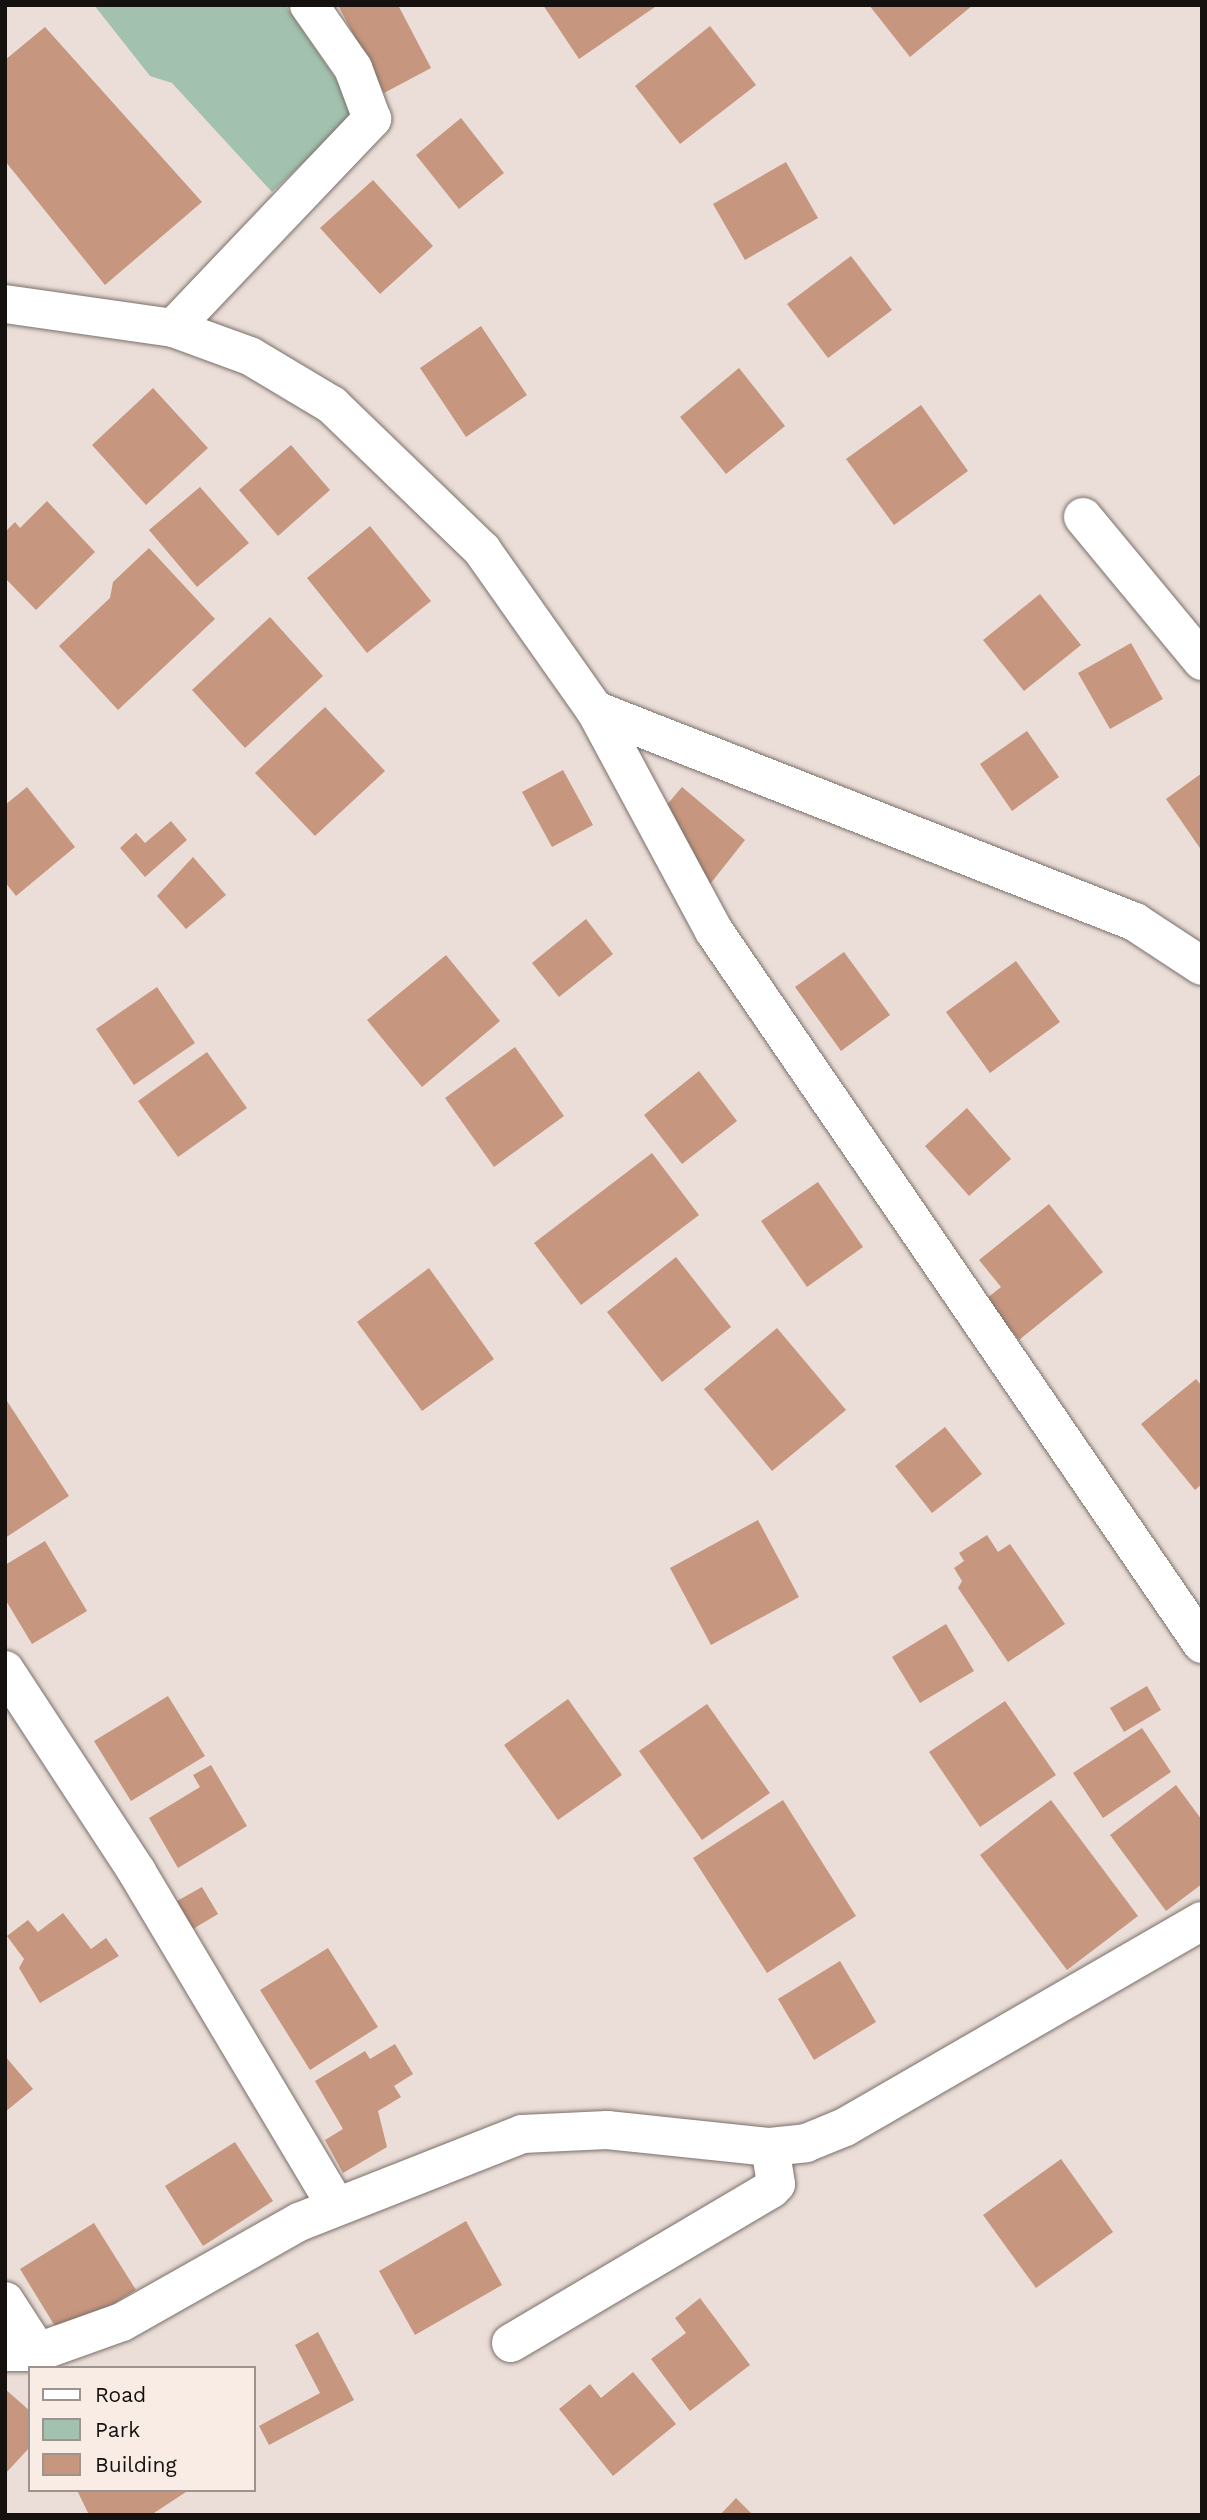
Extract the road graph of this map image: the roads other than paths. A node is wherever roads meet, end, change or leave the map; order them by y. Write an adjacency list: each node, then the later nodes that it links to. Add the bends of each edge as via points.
1 (309, 5): 3 (street, via 353,68 372,119)
2 (5, 304): 3 (street)
3 (173, 328): 6 (street, via 250,356 332,405 482,550)
4 (1083, 517): 5 (street)
5 (1202, 661)
6 (595, 710): 7 (street, via 1135,922); 8 (street, via 714,931)
7 (1202, 966)
8 (1202, 1644)
9 (5, 1670): 12 (street, via 137,1872)
10 (1202, 1921): 11 (street, via 845,2127 806,2143)
11 (769, 2147): 12 (street, via 607,2130 522,2134); 14 (street, via 776,2184 771,2189)
12 (336, 2206): 15 (street, via 203,2272 122,2322)
13 (5, 2301): 15 (street)
14 (512, 2343)
15 (22, 2352)

